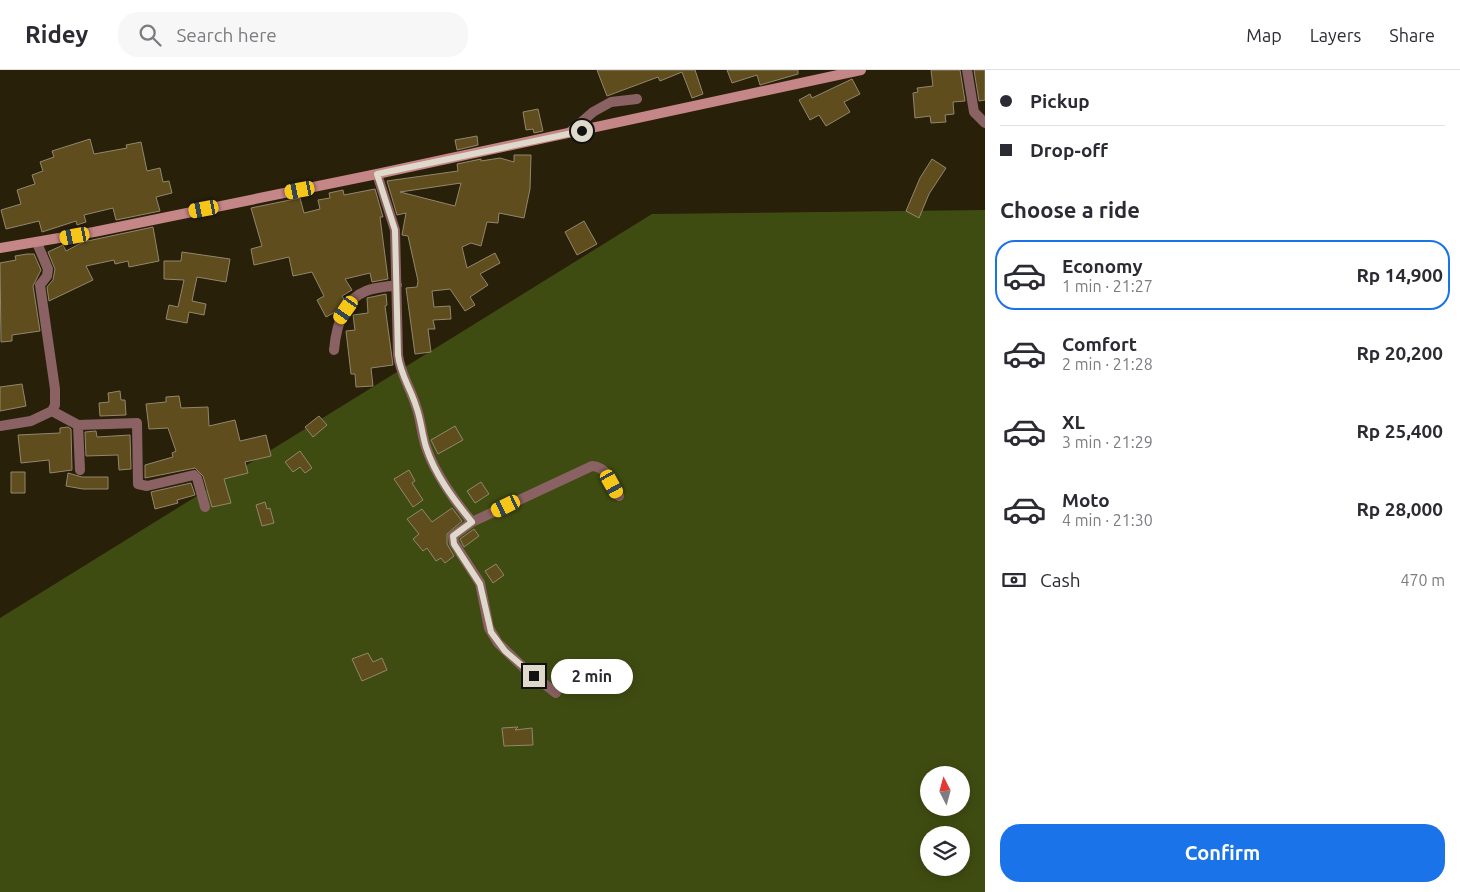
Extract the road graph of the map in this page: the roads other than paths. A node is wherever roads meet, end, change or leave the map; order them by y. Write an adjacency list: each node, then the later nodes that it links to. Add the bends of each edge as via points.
1 (861, 70): 5 (street)
2 (966, 70): 4 (street, via 974,112)
3 (637, 99): 5 (street, via 611,102 593,112)
4 (985, 122)
5 (568, 134): 6 (street)
6 (377, 174): 7 (street); 9 (street, via 395,230)
7 (37, 243): 8 (street); 11 (street, via 48,269 40,285 55,389)
8 (0, 248)
9 (397, 285): 10 (street, via 367,290 354,299 339,320); 17 (street, via 401,369 416,405 426,448 442,480)
10 (334, 350)
11 (52, 411): 12 (street); 13 (street, via 31,420)
12 (78, 425): 14 (street); 16 (street, via 137,423 138,484 147,486 194,475)
13 (0, 426)
14 (80, 470)
15 (619, 496): 17 (street, via 606,471 592,466)
16 (205, 507)
17 (472, 522): 18 (street, via 453,536 454,544 480,584 491,632 505,651)
18 (556, 692)

